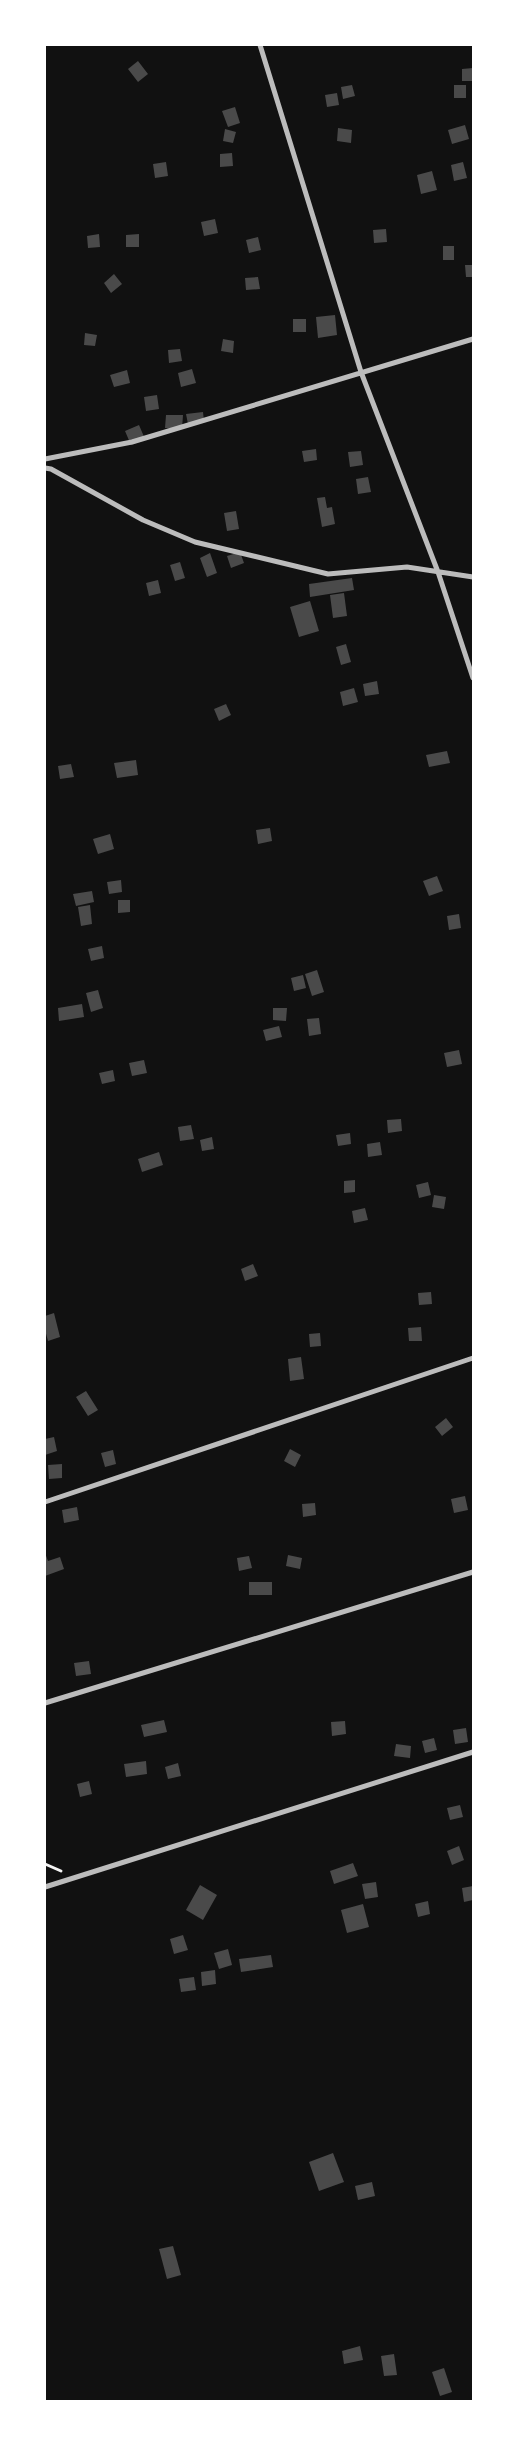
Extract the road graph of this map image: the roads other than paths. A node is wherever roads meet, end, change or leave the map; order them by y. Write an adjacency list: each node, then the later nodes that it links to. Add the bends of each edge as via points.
1 (260, 45): 3 (street)
2 (473, 339): 3 (street)
3 (361, 372): 4 (street, via 132,442); 6 (street)
4 (45, 459)
5 (45, 468): 6 (street, via 143,520 195,542 328,574 407,567)
6 (438, 572): 7 (street); 8 (street)
7 (473, 577)
8 (473, 676)
9 (473, 1358): 10 (street)
10 (45, 1502)
11 (473, 1572): 12 (street)
12 (45, 1703)
13 (473, 1752): 14 (street)
14 (45, 1886)

